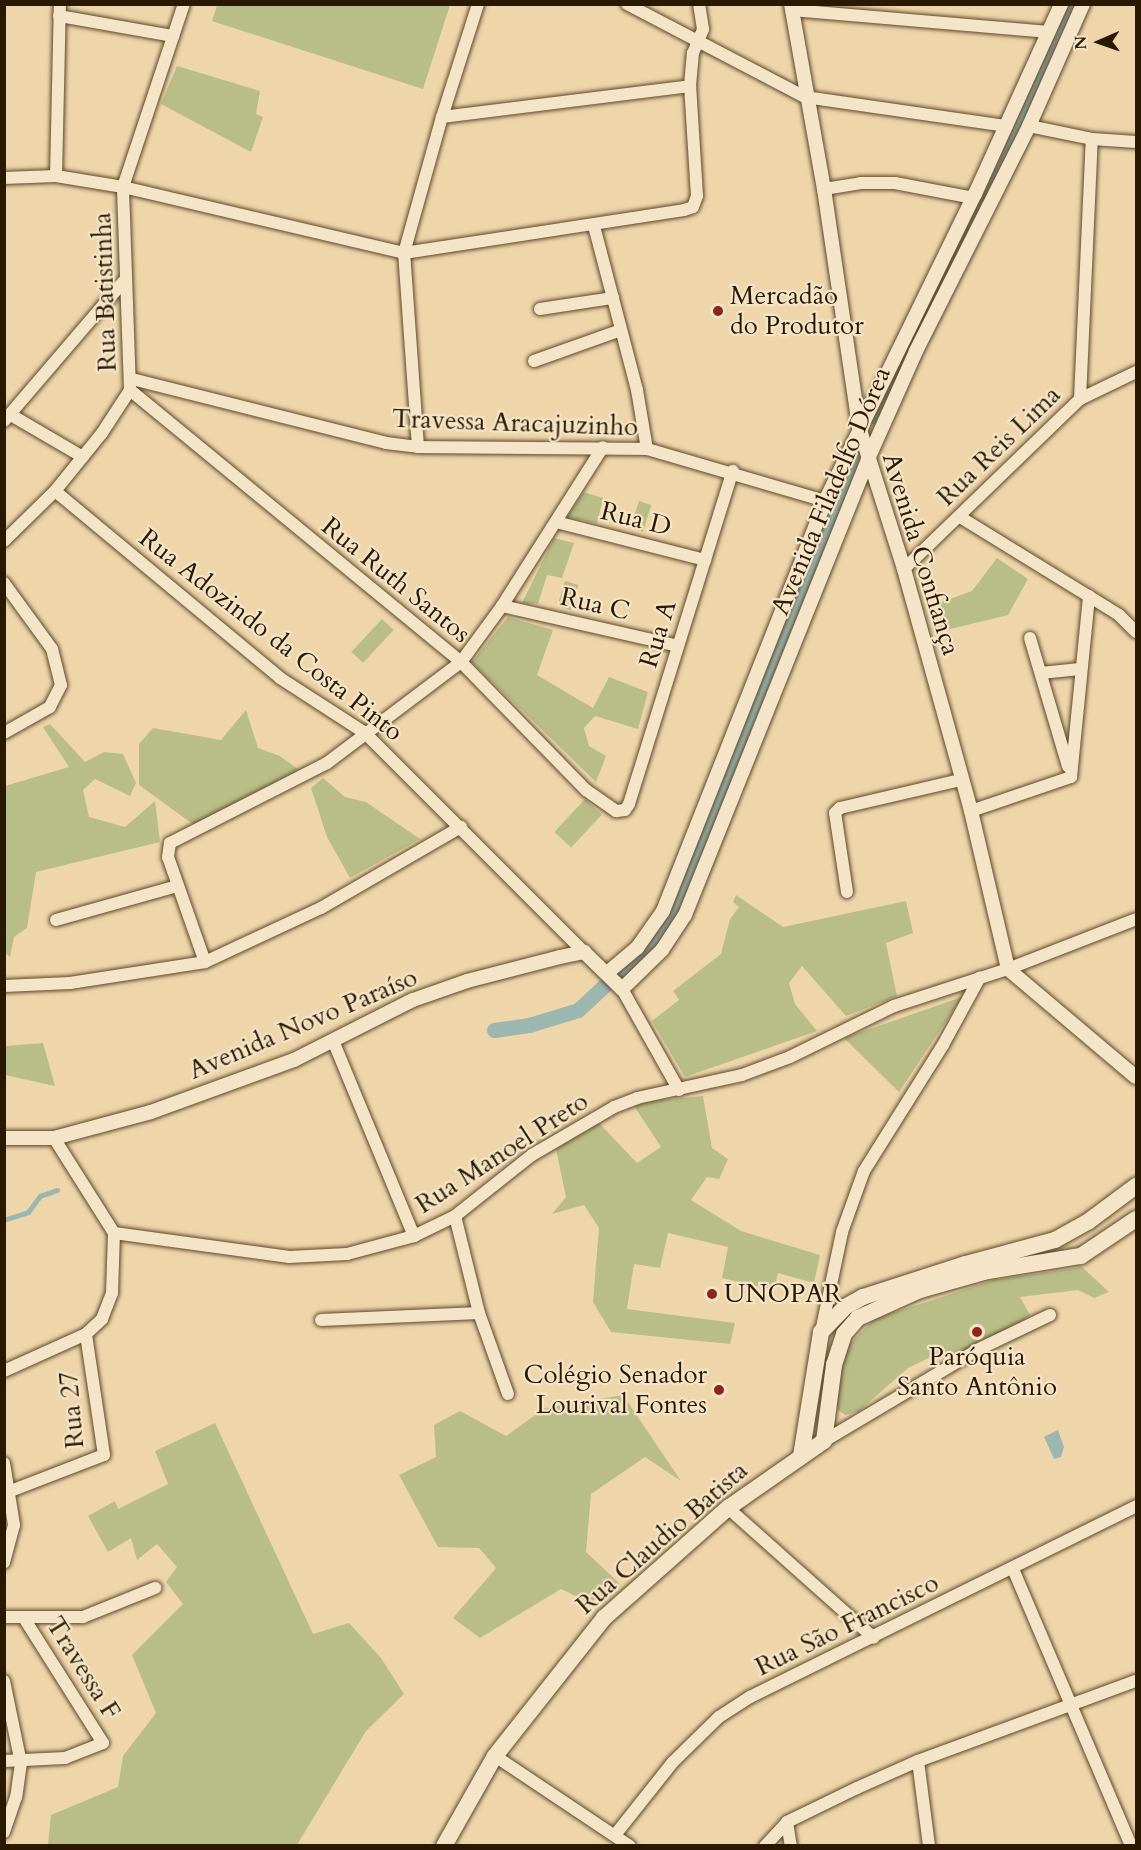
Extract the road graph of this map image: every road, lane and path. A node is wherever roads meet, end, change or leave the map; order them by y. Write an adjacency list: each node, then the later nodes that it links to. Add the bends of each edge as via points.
1 (184, 4): 10 (street, Rua Batistinha)
2 (478, 4): 14 (street)
3 (627, 4): 11 (street)
4 (699, 4): 11 (street, via 703,29)
5 (1061, 4): 9 (street, Avenida Filadelfo Dórea)
6 (1083, 4): 16 (street, Avenida Filadelfo Dórea)
7 (791, 7): 9 (street); 13 (street, Avenida Confiança)
8 (60, 10): 10 (street); 19 (street)
9 (1049, 32): 15 (street, Avenida Filadelfo Dórea)
10 (173, 36): 21 (street, Rua Batistinha)
11 (698, 42): 12 (street); 13 (street)
12 (690, 86): 14 (street); 24 (street, via 697,201 684,210)
13 (805, 97): 15 (street); 22 (street, Avenida Confiança)
14 (442, 117): 25 (street)
15 (1007, 126): 23 (street, Avenida Filadelfo Dórea)
16 (1029, 126): 17 (street); 40 (street, Avenida Filadelfo Dórea, via 916,351)
17 (1092, 139): 18 (street); 33 (street)
18 (1137, 142)
19 (56, 176): 20 (street); 21 (street)
20 (4, 178)
21 (123, 187): 25 (street); 26 (street, Rua Batistinha)
22 (824, 189): 23 (street, via 895,183); 35 (street, Avenida Confiança)
23 (974, 198): 35 (street, Avenida Filadelfo Dórea)
24 (594, 226): 25 (street); 27 (street)
25 (404, 253): 36 (street)
26 (123, 282): 32 (street, Rua Batistinha); 34 (street)
27 (613, 297): 28 (street); 29 (street)
28 (540, 309)
29 (621, 330): 30 (street); 38 (street)
30 (534, 361)
31 (1137, 372): 33 (street, Rua Reis Lima)
32 (131, 384): 36 (street, Travessa Aracajuzinho, via 367,440); 39 (street, Rua Batistinha); 55 (street, Rua Ruth Santos)
33 (1080, 399): 44 (street, Rua Reis Lima)
34 (8, 418): 39 (street)
35 (859, 430): 40 (street, Avenida Confiança); 43 (street, Avenida Filadelfo Dórea)
36 (418, 447): 37 (street, Travessa Aracajuzinho)
37 (603, 447): 38 (street, Travessa Aracajuzinho); 45 (street)
38 (647, 449): 41 (street, Travessa Aracajuzinho)
39 (83, 457): 42 (street, Rua Batistinha)
40 (868, 458): 48 (street, Avenida Confiança); 75 (street, Avenida Filadelfo Dórea, via 685,915 662,950)
41 (733, 471): 43 (street, Travessa Aracajuzinho); 47 (street, Rua A)
42 (55, 491): 46 (street, Rua Batistinha); 59 (street, Rua Adozindo da Costa Pinto, via 280,678)
43 (825, 501): 72 (street, Avenida Filadelfo Dórea, via 663,911 637,948)
44 (960, 517): 48 (street, Rua Reis Lima); 50 (street)
45 (556, 522): 47 (street, Rua D); 51 (street)
46 (4, 541)
47 (705, 560): 54 (street, Rua A)
48 (904, 569): 61 (street, Avenida Confiança)
49 (4, 582): 58 (street, via 52,649 61,685 50,707)
50 (1089, 596): 52 (street); 56 (street)
51 (502, 606): 54 (street, Rua C); 55 (street)
52 (1137, 632)
53 (1030, 638): 57 (street)
54 (678, 646): 62 (street, Rua A)
55 (461, 662): 59 (street); 62 (street, Rua Ruth Santos, via 586,790 612,810)
56 (1080, 669): 57 (street); 60 (street)
57 (1041, 673): 60 (street)
58 (4, 733)
59 (365, 733): 64 (street, Rua Adozindo da Costa Pinto); 65 (street, via 311,773 175,838 168,853)
60 (1071, 777): 63 (street)
61 (960, 780): 63 (street, Avenida Confiança); 66 (street, via 840,808 835,813)
62 (625, 810)
63 (970, 811): 71 (street, Avenida Confiança)
64 (461, 827): 69 (street, Rua Adozindo da Costa Pinto); 70 (street, via 321,908)
65 (177, 886): 68 (street); 70 (street)
66 (847, 892)
67 (1137, 919): 71 (street, Rua Manoel Preto)
68 (56, 920)
69 (584, 952): 72 (street, Rua Adozindo da Costa Pinto); 76 (street, Avenida Novo Paraíso, via 467,981 413,1000)
70 (205, 962): 74 (street, via 70,983)
71 (1008, 969): 73 (street, Rua Manoel Preto); 77 (street)
72 (608, 974): 75 (street, Rua Adozindo da Costa Pinto)
73 (980, 977): 78 (street, Rua Manoel Preto, via 894,1006 758,1069); 89 (street, via 943,1045 864,1171 842,1232)
74 (4, 986)
75 (621, 988): 78 (street)
76 (334, 1042): 80 (street, Avenida Novo Paraíso, via 219,1089); 85 (street)
77 (1137, 1077)
78 (679, 1090): 82 (street, Rua Manoel Preto, via 637,1098 577,1128 532,1155)
79 (4, 1138): 80 (street, Avenida Novo Paraíso)
80 (54, 1138): 84 (street)
81 (1137, 1186): 89 (main road, via 1064,1236 863,1297 845,1307)
82 (455, 1216): 85 (street, Rua Manoel Preto); 86 (street)
83 (1137, 1219): 93 (main road, via 1081,1256 988,1271 920,1290 858,1318 844,1334 834,1365)
84 (114, 1233): 85 (street, Rua Manoel Preto, via 303,1258 347,1254); 90 (street, via 112,1293 102,1319)
85 (414, 1236)
86 (479, 1312): 88 (street); 92 (street)
87 (1050, 1315): 93 (street, via 977,1350)
88 (321, 1320)
89 (821, 1332): 94 (main road)
90 (86, 1334): 91 (street); 96 (street, Rua 27, via 104,1455)
91 (4, 1371)
92 (508, 1394)
93 (824, 1441): 94 (main road, Rua Claudio Batista)
94 (801, 1456): 98 (main road, Rua Claudio Batista)
95 (4, 1463): 96 (street)
96 (8, 1492): 99 (street)
97 (1137, 1506): 101 (street, Rua São Francisco)
98 (728, 1508): 105 (street); 109 (main road, Rua Claudio Batista, via 604,1618)
99 (9, 1523): 100 (street)
100 (4, 1563)
101 (1013, 1569): 105 (street, Rua São Francisco); 108 (street)
102 (155, 1588): 104 (street, via 83,1617)
103 (4, 1617): 104 (street)
104 (24, 1618): 112 (street, Travessa F, via 103,1743 65,1758)
105 (874, 1638): 115 (street, Rua São Francisco, via 772,1684 719,1717 672,1762)
106 (1137, 1680): 108 (street)
107 (4, 1681): 112 (street)
108 (1073, 1705): 111 (street); 116 (street)
109 (495, 1756): 115 (street); 117 (main road, Rua Claudio Batista)
110 (4, 1761): 112 (street)
111 (918, 1761): 113 (street); 121 (street)
112 (21, 1763): 114 (street, via 18,1791)
113 (787, 1822): 119 (street); 120 (street)
114 (4, 1832)
115 (615, 1835): 118 (street)
116 (1131, 1844)
117 (444, 1845)
118 (630, 1845)
119 (765, 1845)
120 (791, 1845)
121 (929, 1845)

